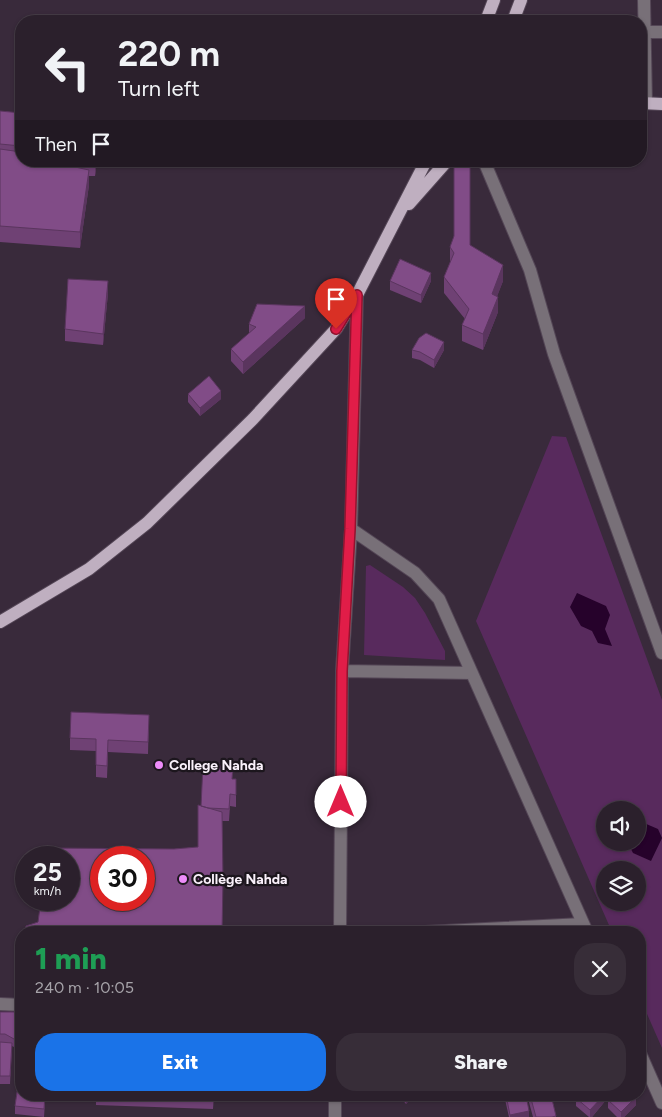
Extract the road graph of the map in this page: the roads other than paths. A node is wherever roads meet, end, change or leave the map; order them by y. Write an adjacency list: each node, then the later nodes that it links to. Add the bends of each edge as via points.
1 (494, 0): 4 (main road)
2 (521, 0): 5 (main road)
3 (644, 0): 6 (street)
4 (488, 15)
5 (516, 15)
6 (644, 15)
7 (647, 32): 8 (street)
8 (662, 32)
9 (647, 103): 10 (main road)
10 (662, 104)
11 (423, 167): 14 (main road)
12 (441, 167): 14 (main road)
13 (487, 167): 18 (street, via 530,270 554,354)
14 (398, 214): 15 (main road)
15 (357, 295): 16 (street); 17 (main road, via 336,329 253,419 147,523 89,569)
16 (350, 529): 19 (street); 20 (street, via 415,573 439,599)
17 (0, 622)
18 (662, 653)
19 (342, 671): 20 (street); 21 (street)
20 (472, 674): 22 (street)
21 (340, 926)
22 (584, 926)
23 (0, 1004): 24 (street)
24 (15, 1005)
25 (646, 1067): 27 (street)
26 (335, 1101): 28 (street)
27 (662, 1103)
28 (335, 1117)

